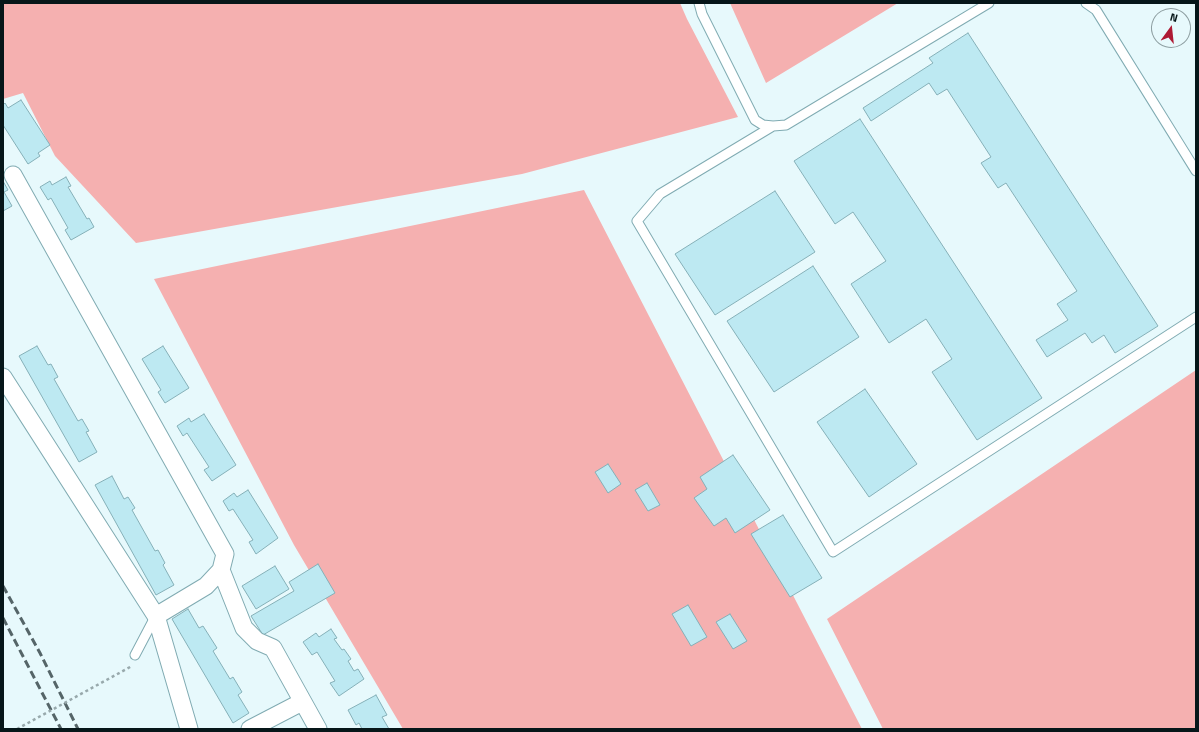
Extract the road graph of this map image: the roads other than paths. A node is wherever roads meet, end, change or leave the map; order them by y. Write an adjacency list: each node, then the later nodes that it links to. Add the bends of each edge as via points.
1 (699, 3): 4 (lane, via 702,14 755,120 763,125)
2 (989, 3): 4 (lane, via 786,125)
3 (1086, 3): 5 (lane, via 1096,10)
4 (773, 126): 7 (lane, via 660,194 637,222 833,552)
5 (1196, 171)
6 (13, 175): 9 (street, via 225,554)
7 (1196, 317)
8 (3, 377): 10 (street)
9 (221, 570): 10 (street, via 206,586); 12 (street, via 244,628 257,641 273,648)
10 (156, 616): 11 (lane); 13 (street)
11 (135, 655)
12 (302, 702): 14 (street); 15 (street)
13 (189, 729)
14 (250, 729)
15 (318, 729)

